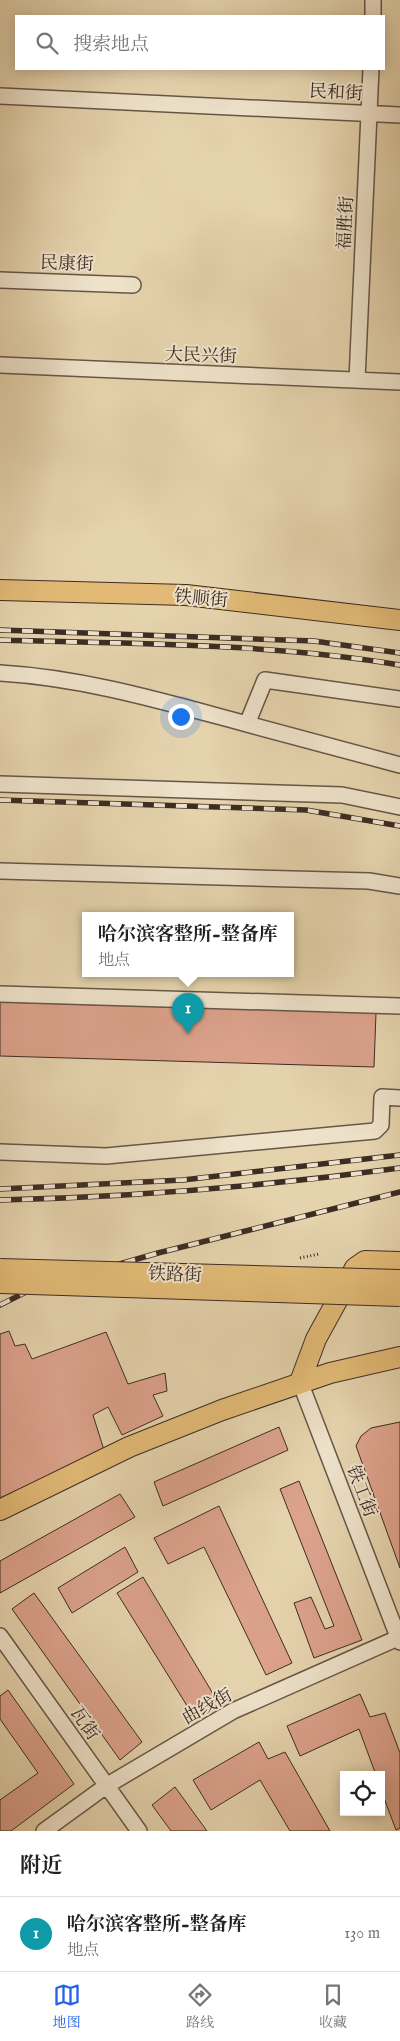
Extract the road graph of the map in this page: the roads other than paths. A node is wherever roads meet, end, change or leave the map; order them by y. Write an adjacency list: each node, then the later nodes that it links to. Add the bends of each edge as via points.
1 (374, 0): 2 (street)
2 (373, 15)
3 (371, 70): 5 (street, 福胜街)
4 (0, 96): 5 (street, 民和街)
5 (369, 112): 6 (street, 民和街); 10 (street, 福胜街)
6 (400, 115)
7 (0, 280): 8 (street, 民康街)
8 (133, 285)
9 (0, 365): 10 (street, 大民兴街)
10 (357, 380): 11 (street, 大民兴街)
11 (400, 382)
12 (0, 590): 13 (main road, 铁顺街, via 186,595)
13 (400, 620)
14 (0, 673): 16 (street, via 38,675 106,687)
15 (400, 699): 16 (street, via 265,680)
16 (247, 724): 17 (street)
17 (400, 765)
18 (0, 784): 19 (street, via 342,795)
19 (400, 807)
20 (0, 871): 21 (street, via 369,881)
21 (400, 886)
22 (0, 994): 23 (street)
23 (400, 1006)
24 (400, 1098): 25 (street, via 382,1098 381,1125 375,1131 106,1156)
25 (0, 1152)
26 (400, 1262): 32 (main road, via 365,1261 355,1268 316,1339)
27 (0, 1269): 28 (main road, 铁路街, bridge)
28 (400, 1280)
29 (0, 1283): 30 (main road, bridge)
30 (400, 1296)
31 (400, 1357): 32 (main road)
32 (300, 1382): 33 (main road, via 130,1447); 35 (street, 铁工街)
33 (0, 1510)
34 (0, 1636): 36 (street, 瓦街)
35 (399, 1639): 36 (street, 曲线街, via 233,1711)
36 (106, 1786): 37 (street, 曲线街); 38 (street, 瓦街)
37 (44, 1831)
38 (139, 1831)

